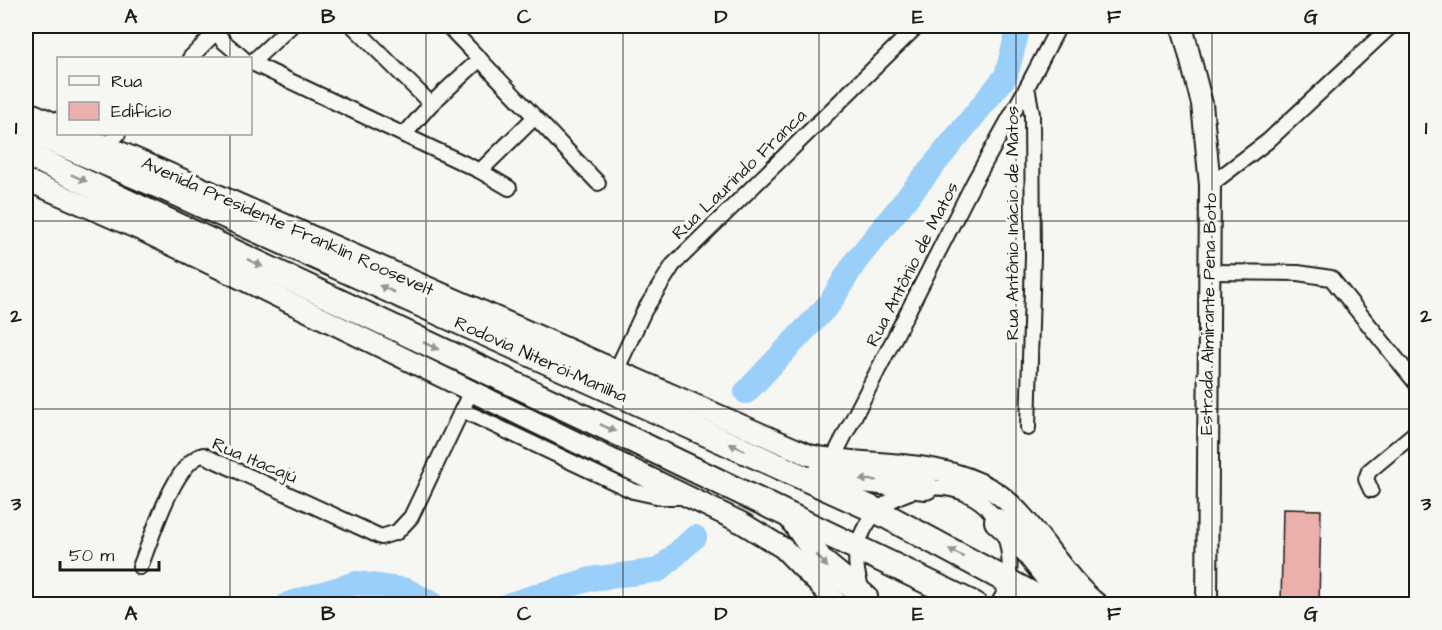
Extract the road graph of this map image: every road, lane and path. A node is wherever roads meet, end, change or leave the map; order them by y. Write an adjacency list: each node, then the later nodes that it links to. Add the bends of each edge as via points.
1 (291, 26): 11 (street)
2 (353, 26): 15 (street)
3 (448, 26): 12 (street)
4 (917, 26): 31 (street, Rua Laurindo Franca, via 673,265 644,311)
5 (1059, 26): 14 (street, Rua Antônio Inácio de Matos)
6 (1182, 26): 27 (street, Estrada Almirante Pena Boto, via 1202,104)
7 (1391, 26): 27 (street, via 1268,141)
8 (217, 27): 9 (street); 10 (street)
9 (191, 57)
10 (244, 57)
11 (252, 58)
12 (480, 59): 15 (street); 17 (street)
13 (252, 63): 21 (street)
14 (1027, 87): 35 (street, Rua Antônio Inácio de Matos, via 1032,114 1033,256); 37 (street, Rua Antônio de Matos)
15 (431, 104): 21 (street)
16 (26, 111): 18 (street)
17 (534, 118): 24 (street); 26 (street)
18 (57, 125)
19 (26, 129): 29 (highway, Rodovia Niterói-Manilha)
20 (83, 135): 22 (street, Avenida Presidente Franklin Roosevelt)
21 (404, 135): 24 (street)
22 (114, 143): 29 (highway); 31 (street, Avenida Presidente Franklin Roosevelt)
23 (26, 154): 44 (highway, Rodovia Niterói-Manilha, one-way to 44)
24 (480, 171): 28 (street)
25 (26, 180): 33 (street, via 141,230)
26 (598, 183)
27 (1210, 185): 30 (street, Estrada Almirante Pena Boto)
28 (509, 188)
29 (166, 189): 38 (highway, Rodovia Niterói-Manilha, one-way to 29)
30 (1210, 272): 32 (street, via 1298,273 1331,278); 55 (street, Estrada Almirante Pena Boto)
31 (616, 371): 37 (street, Avenida Presidente Franklin Roosevelt, via 780,443)
32 (1416, 383)
33 (471, 391): 34 (street); 42 (street)
34 (462, 410): 42 (street, via 633,491); 47 (street, Rua Itacajú, via 411,517 397,532 381,537 203,455 192,459 179,474)
35 (1028, 428)
36 (1416, 432): 40 (street, via 1369,471 1366,479)
37 (832, 460): 41 (street, Avenida Presidente Franklin Roosevelt, via 932,468)
38 (790, 471): 39 (highway, one-way to 38); 43 (highway, Rodovia Niterói-Manilha)
39 (926, 487): 41 (street); 43 (street, via 900,495)
40 (1371, 490)
41 (986, 496): 45 (street); 54 (street, Avenida Presidente Franklin Roosevelt, via 1029,527 1083,593)
42 (688, 497): 49 (street, via 774,542)
43 (878, 511): 46 (street); 48 (highway, Rodovia Niterói-Manilha, one-way to 43)
44 (789, 515): 46 (highway, Rodovia Niterói-Manilha); 49 (highway, one-way to 49)
45 (997, 521): 48 (street, via 1009,550); 53 (highway, via 1019,541)
46 (858, 548): 49 (street); 50 (highway, Rodovia Niterói-Manilha)
47 (140, 567)
48 (1008, 581): 51 (street); 52 (highway, Rodovia Niterói-Manilha)
49 (854, 603)
50 (974, 604)
51 (998, 604)
52 (1050, 604)
53 (1069, 604)
54 (1097, 604)
55 (1207, 604)

